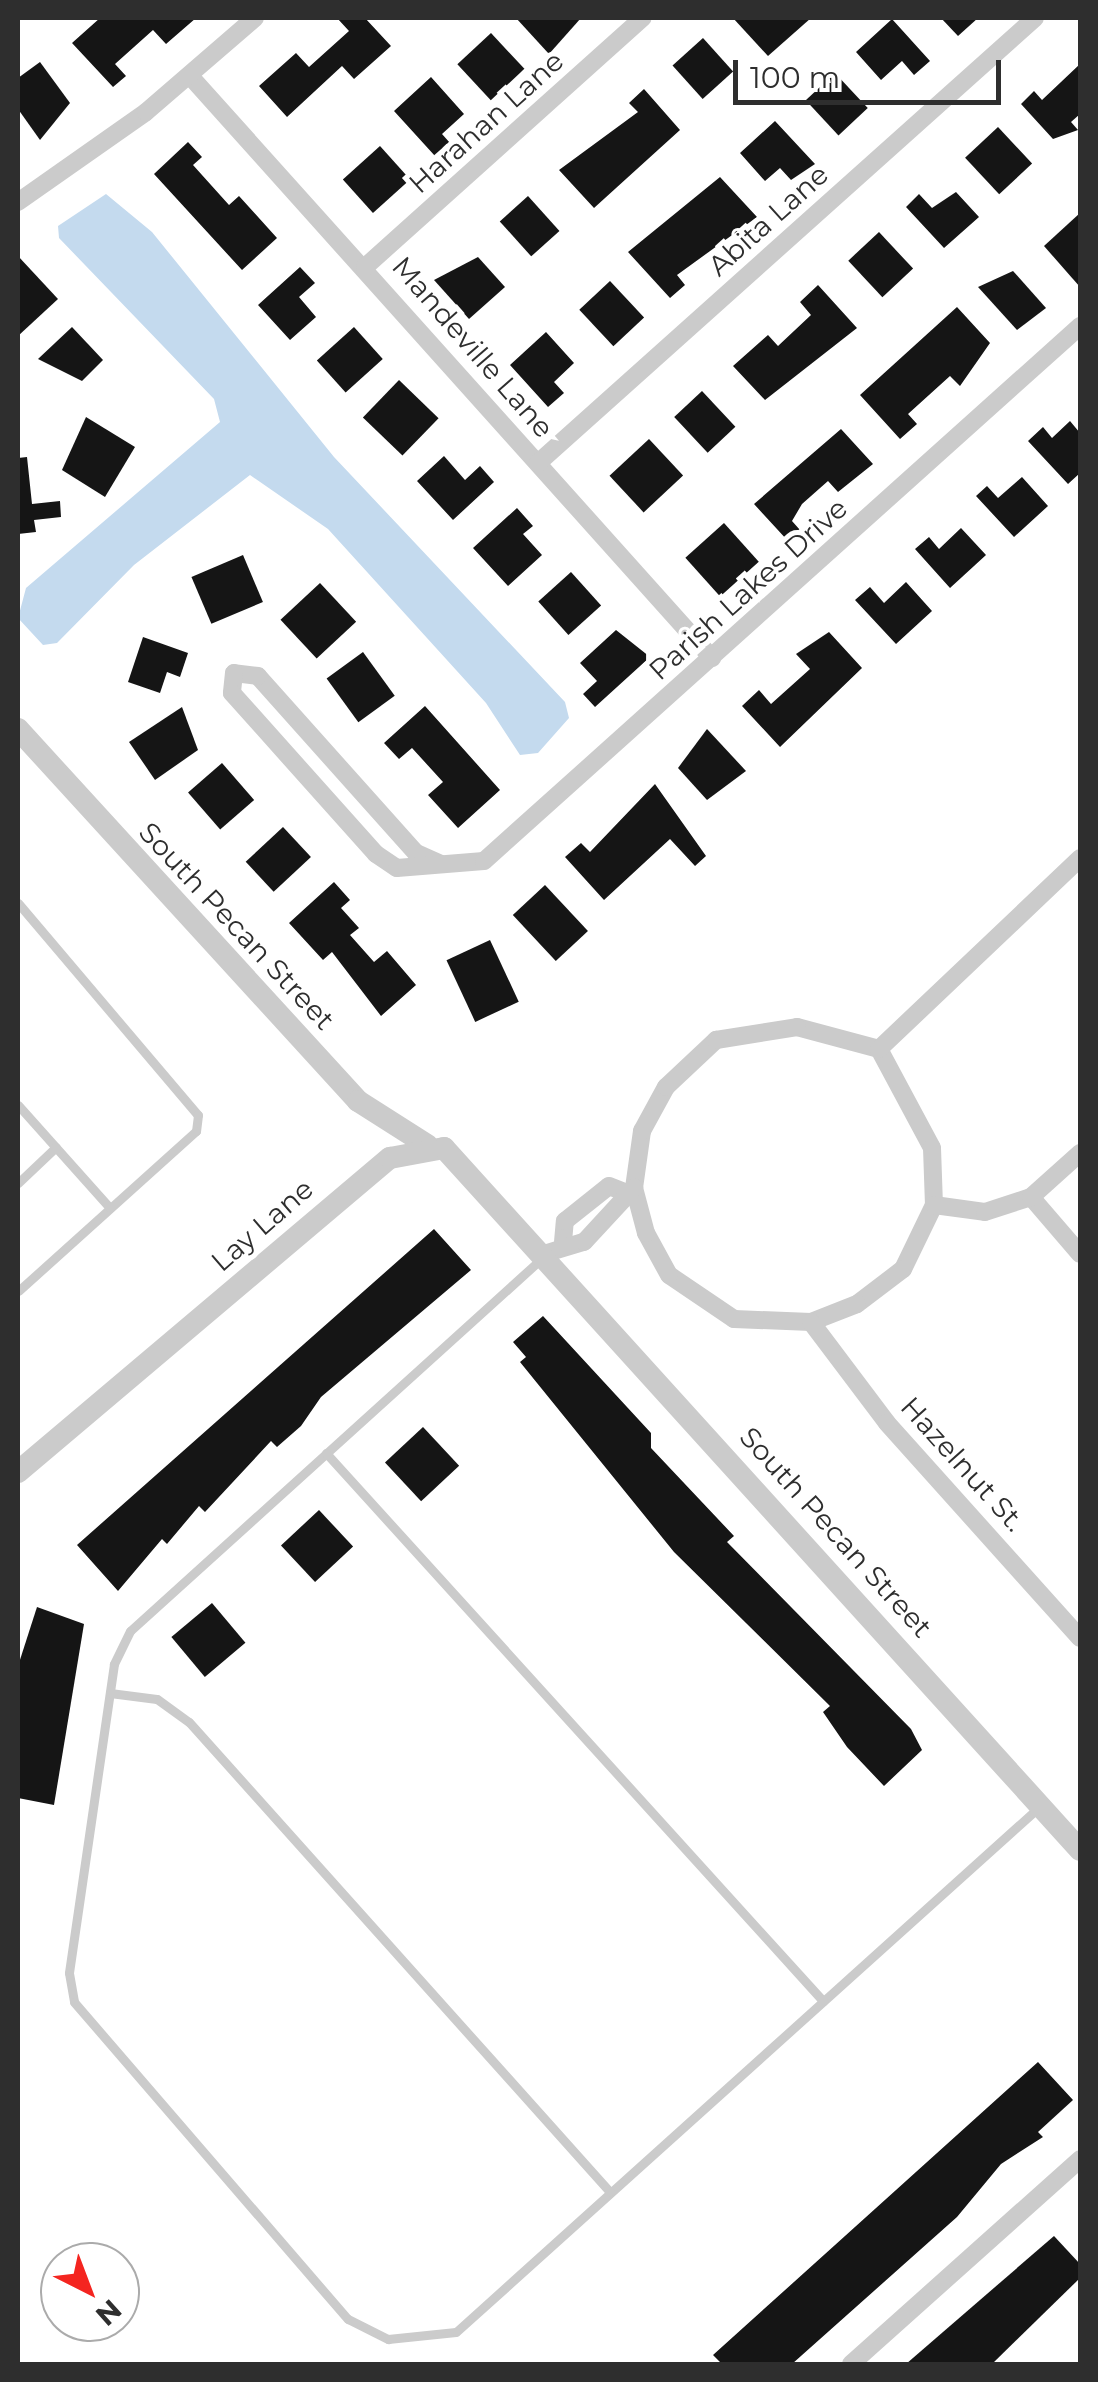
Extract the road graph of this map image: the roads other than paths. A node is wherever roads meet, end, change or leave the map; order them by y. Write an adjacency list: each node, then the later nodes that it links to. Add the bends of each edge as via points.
1 (255, 18): 4 (street)
2 (643, 18): 6 (street, Harahan Lane)
3 (1035, 18): 8 (street, Abita Lane)
4 (190, 76): 5 (street); 6 (street, Mandeville Lane)
5 (18, 202)
6 (365, 267): 8 (street, Mandeville Lane)
7 (1080, 326): 9 (street, Parish Lakes Drive)
8 (538, 462): 9 (street, Mandeville Lane)
9 (712, 658): 12 (street, Parish Lakes Drive, via 506,847 484,861)
10 (18, 729): 16 (street, South Pecan Street, via 358,1101)
11 (1080, 858): 14 (street)
12 (441, 864): 12 (street, Parish Lakes Drive, via 416,853 258,676 234,673 232,693 376,854 397,868)
13 (18, 903): 23 (lane, via 198,1115 196,1131)
14 (879, 1048): 20 (street, via 798,1027 716,1040 666,1087 642,1131); 22 (street, via 932,1148)
15 (18, 1105): 17 (lane)
16 (427, 1145): 24 (street, via 461,1159); 29 (street, Lay Lane, via 390,1158)
17 (56, 1148): 19 (lane); 23 (lane)
18 (1080, 1152): 21 (street)
19 (18, 1182)
20 (630, 1191): 24 (street, via 626,1204 584,1242); 24 (street, via 608,1186 565,1221); 27 (street, via 670,1275 734,1319)
21 (1030, 1197): 22 (street, via 985,1212); 25 (street)
22 (934, 1205): 27 (street, via 903,1268 858,1304)
23 (110, 1208): 26 (lane)
24 (555, 1248): 28 (lane); 32 (street, South Pecan Street)
25 (1080, 1254)
26 (18, 1291)
27 (811, 1322): 30 (street, Hazelnut St., via 887,1423)
28 (326, 1453): 31 (lane, via 130,1631); 34 (lane)
29 (18, 1472)
30 (1080, 1638)
31 (110, 1693): 36 (lane, via 157,1699 188,1722); 36 (lane, via 69,1973 74,2002 348,2319 388,2339 456,2332)
32 (1040, 1806): 33 (street, South Pecan Street); 34 (lane)
33 (1080, 1850)
34 (823, 2001): 36 (lane)
35 (1080, 2160): 37 (street)
36 (609, 2191)
37 (851, 2364)

